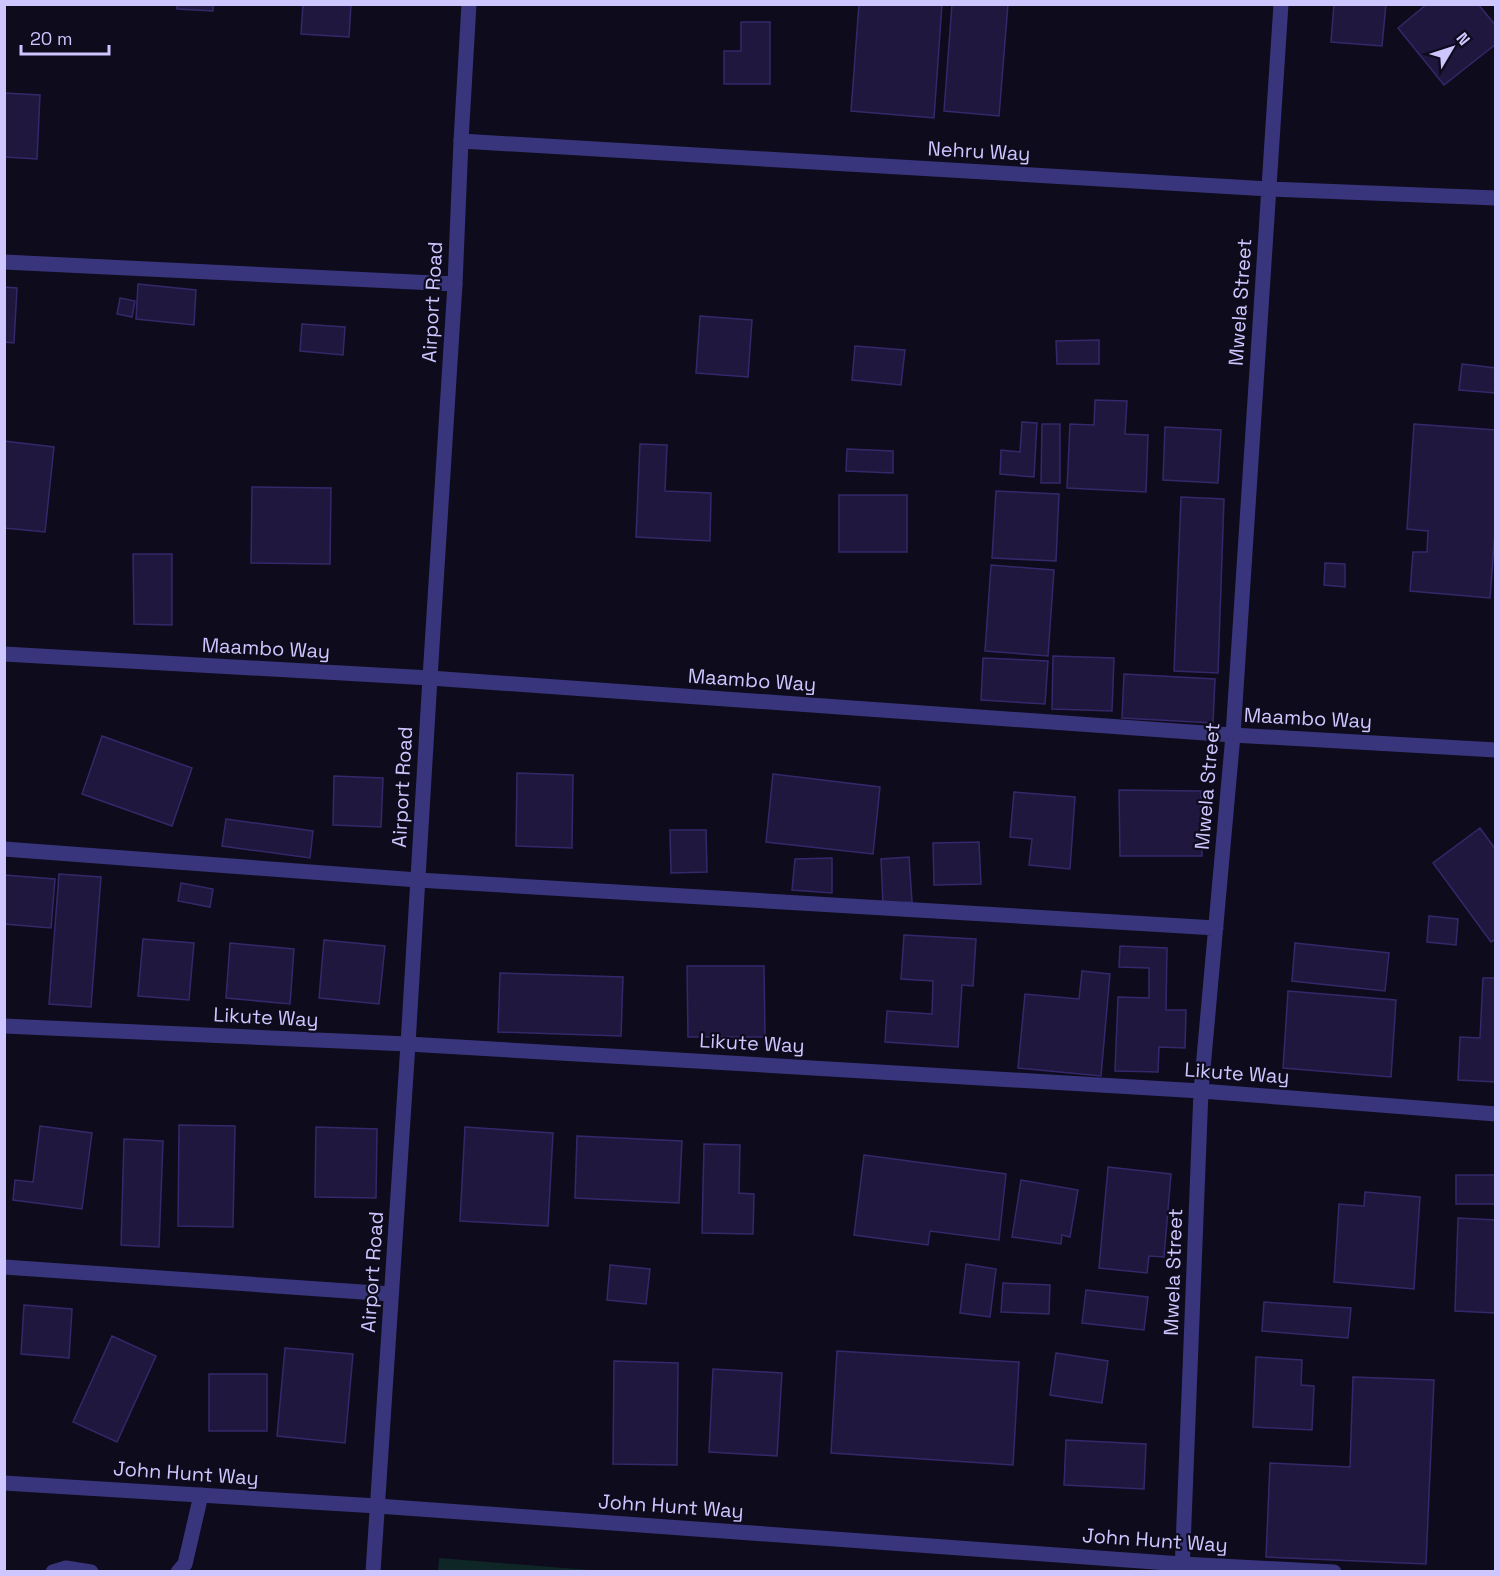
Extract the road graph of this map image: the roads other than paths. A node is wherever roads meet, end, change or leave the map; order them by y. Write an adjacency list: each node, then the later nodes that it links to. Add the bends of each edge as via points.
1 (469, 4): 3 (street, Airport Road)
2 (1281, 4): 4 (street, Mwela Street)
3 (461, 141): 4 (street, Nehru Way); 7 (street, Airport Road)
4 (1269, 189): 5 (street, Nehru Way); 10 (street, Mwela Street)
5 (1496, 198)
6 (4, 262): 7 (street)
7 (455, 284): 9 (street, Airport Road)
8 (4, 654): 9 (street, Maambo Way)
9 (430, 678): 10 (street, Maambo Way); 13 (street, Airport Road)
10 (1233, 735): 11 (street, Maambo Way); 14 (street, Mwela Street)
11 (1496, 750)
12 (4, 849): 13 (street)
13 (418, 880): 14 (street); 16 (street, Airport Road)
14 (1216, 928): 17 (street, Mwela Street)
15 (4, 1026): 16 (street, Likute Way)
16 (408, 1044): 17 (street, Likute Way); 20 (street, Airport Road)
17 (1201, 1091): 18 (street, Likute Way); 24 (street, Mwela Street)
18 (1496, 1114)
19 (4, 1267): 20 (street)
20 (391, 1294): 23 (street, Airport Road)
21 (4, 1483): 22 (street, John Hunt Way)
22 (201, 1495): 23 (street, John Hunt Way); 27 (street, via 185,1564)
23 (377, 1506): 24 (street, John Hunt Way); 28 (street, Airport Road)
24 (1182, 1568): 29 (street, John Hunt Way)
25 (53, 1572): 26 (street, via 66,1568)
26 (91, 1572)
27 (178, 1572)
28 (373, 1572)
29 (1334, 1572)

